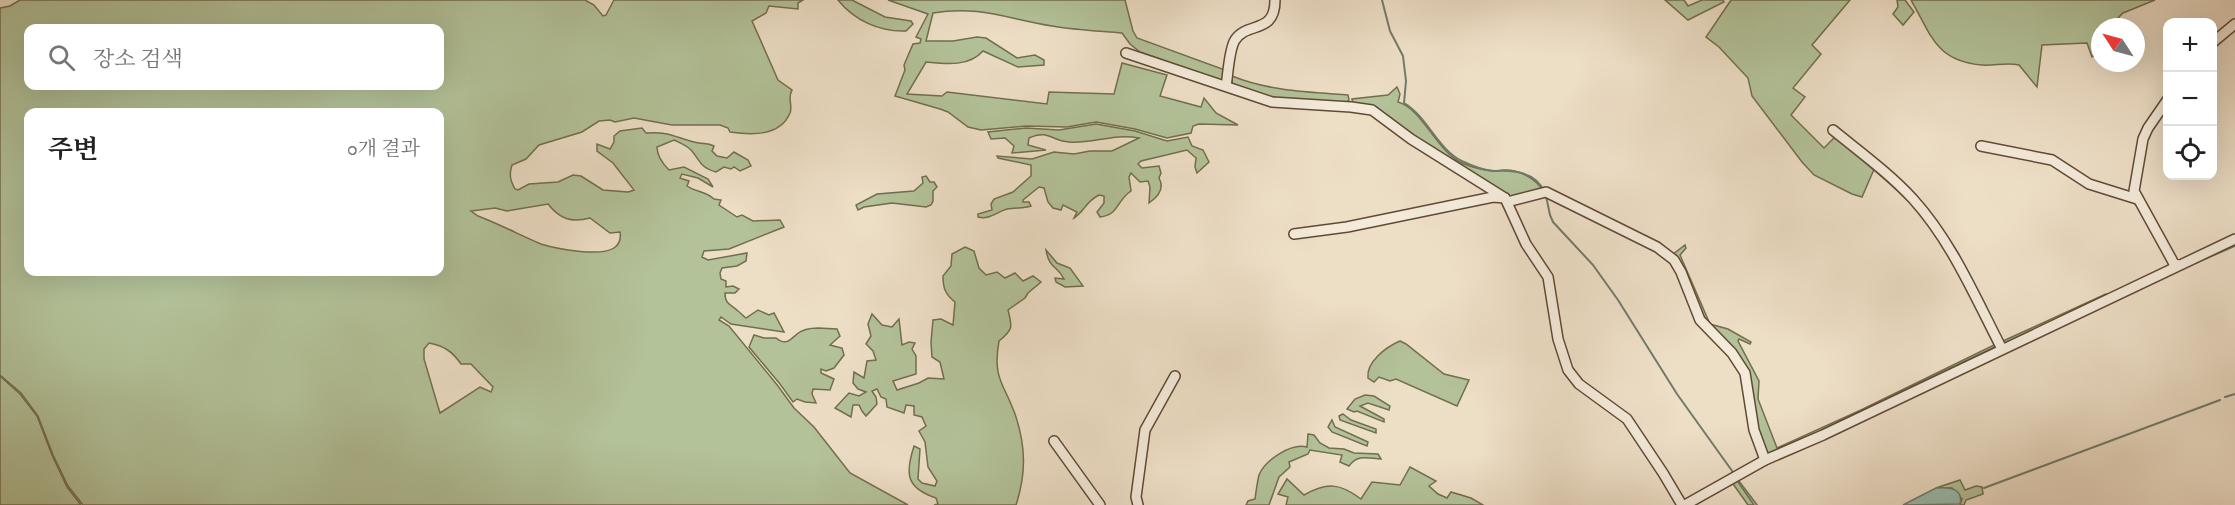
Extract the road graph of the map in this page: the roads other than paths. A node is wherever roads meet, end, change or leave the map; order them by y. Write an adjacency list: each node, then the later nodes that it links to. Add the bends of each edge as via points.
1 (1275, 0): 5 (street, via 1268,22 1235,40)
2 (2235, 24): 3 (street)
3 (2217, 39)
4 (1126, 53): 5 (street)
5 (1226, 86): 10 (street, via 1272,102 1372,110)
6 (2163, 106): 9 (street, via 2143,139 2134,191)
7 (1833, 130): 14 (street, via 1894,179 1931,221)
8 (1981, 146): 9 (street, via 2052,160 2089,184)
9 (2137, 199): 13 (street, via 2174,264)
10 (1506, 200): 11 (street, via 1493,197); 17 (street, via 1542,192 1657,247 1674,260 1700,320 1732,353 1744,373 1754,430); 20 (street, via 1526,244 1548,277 1558,339 1568,370 1580,384 1628,420)
11 (1294, 234)
12 (2235, 239): 13 (street)
13 (2179, 265): 14 (street)
14 (2002, 349): 17 (street)
15 (1175, 376): 19 (street, via 1145,430)
16 (1054, 441): 18 (street)
17 (1766, 460): 20 (street)
18 (1100, 505)
19 (1138, 505)
20 (1683, 505)

